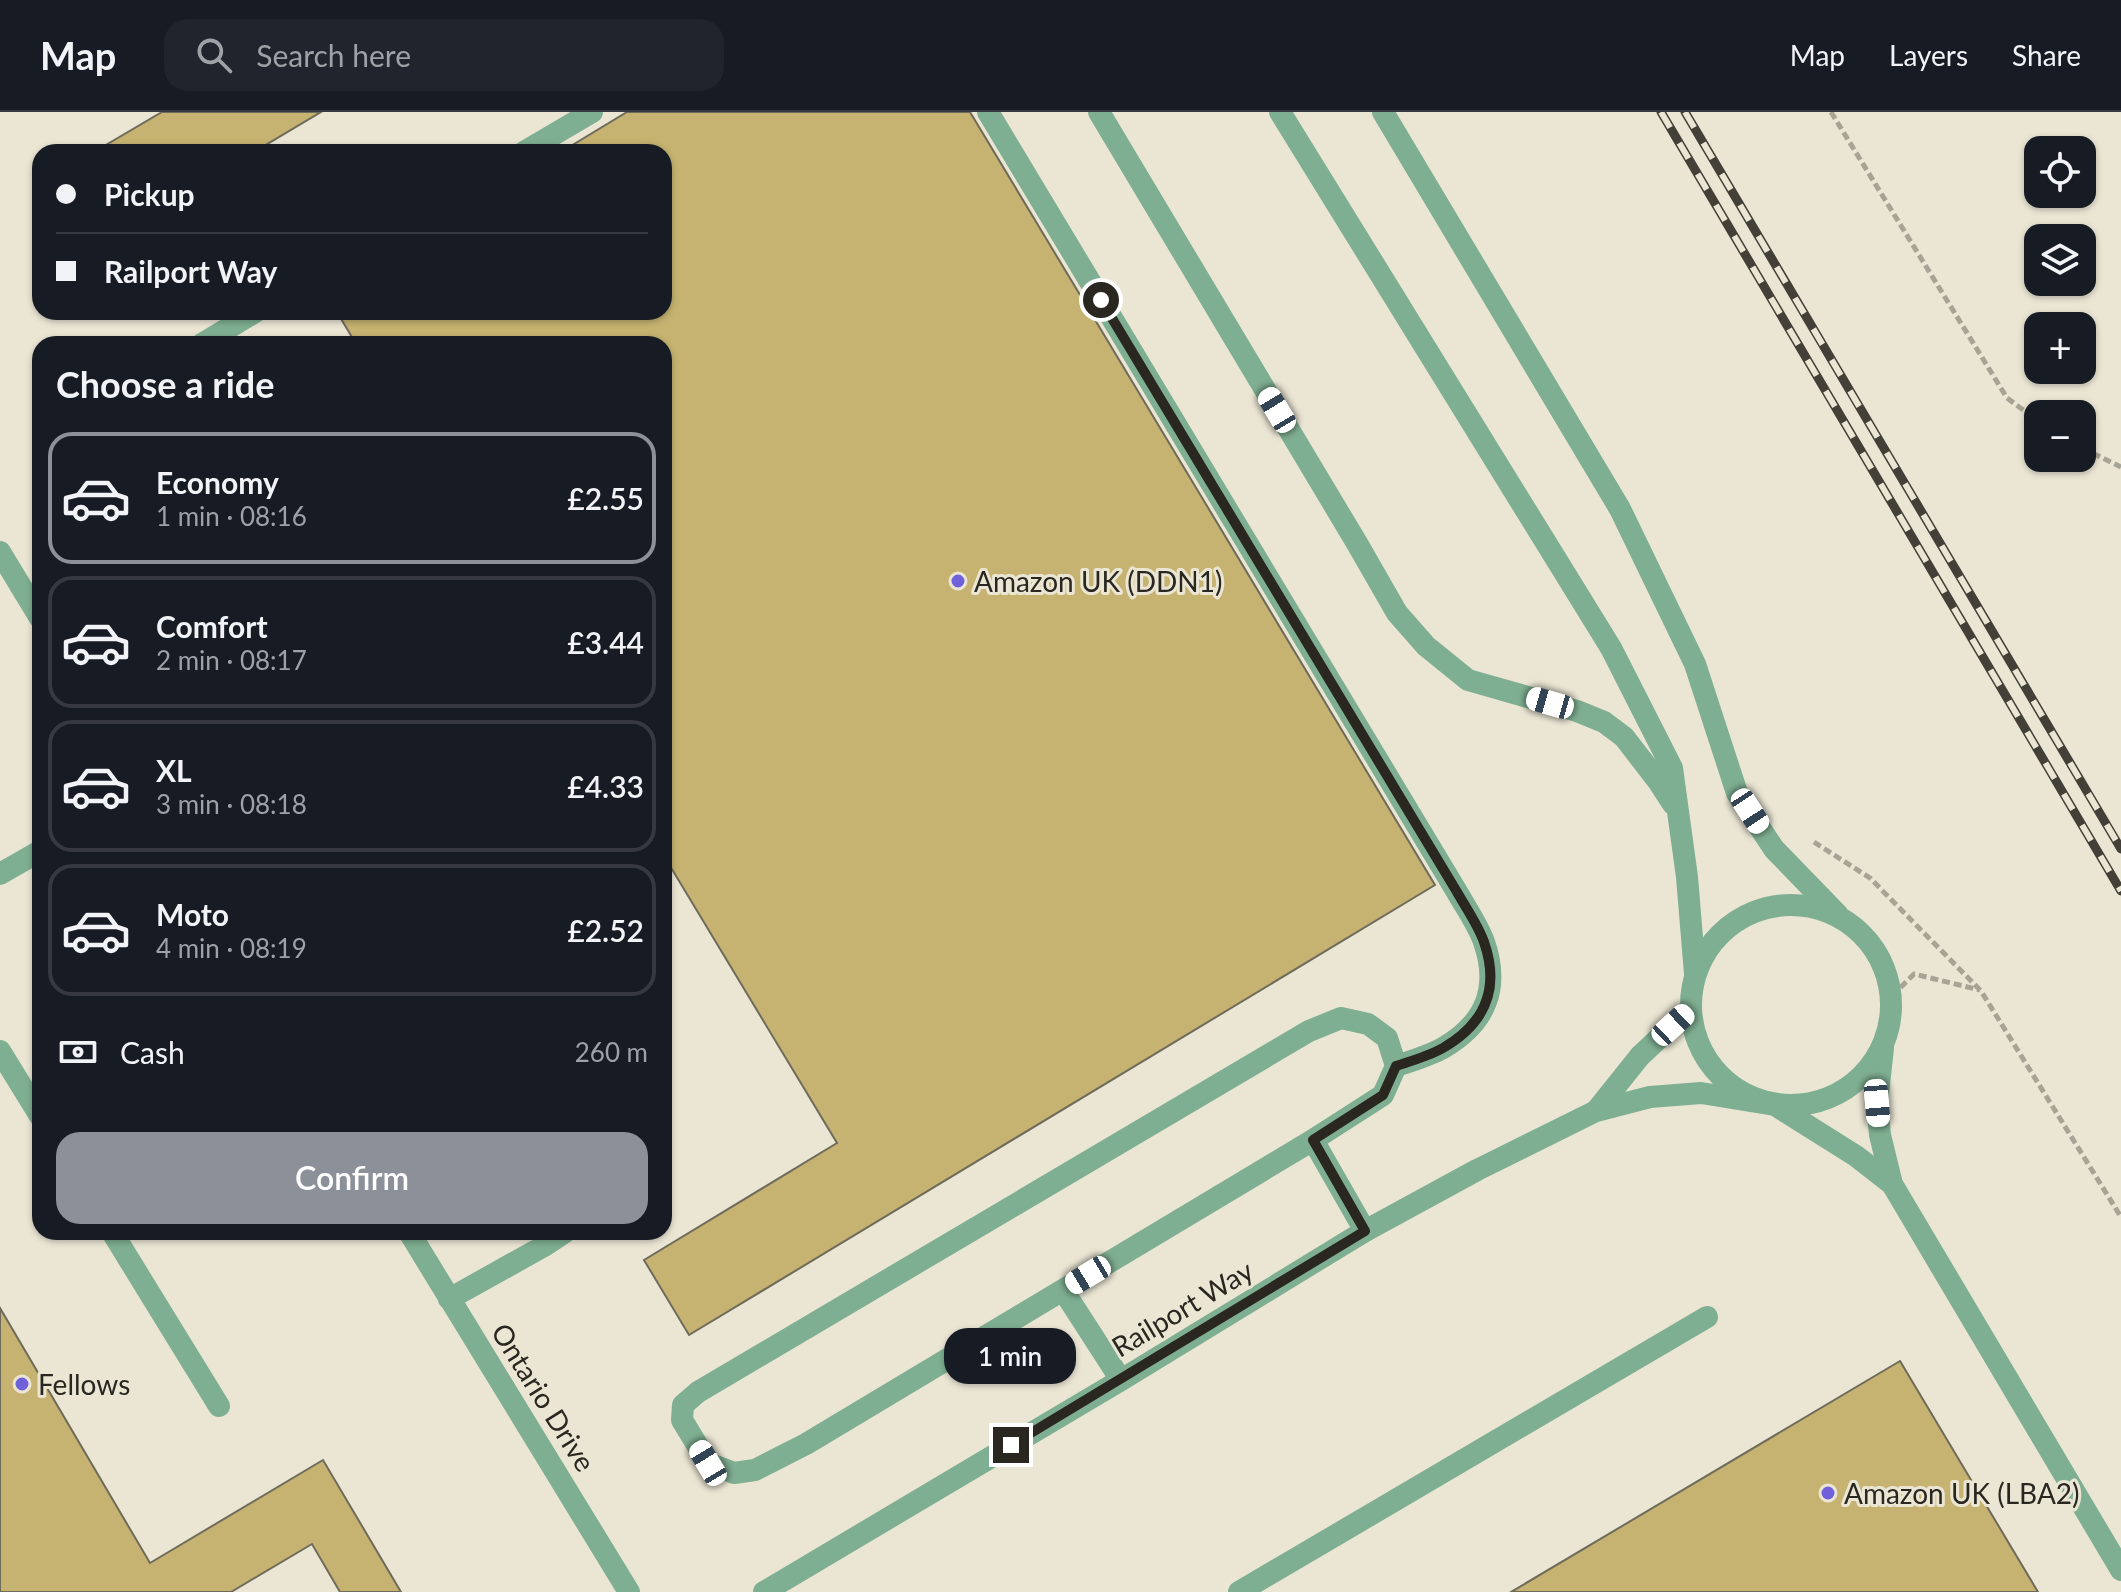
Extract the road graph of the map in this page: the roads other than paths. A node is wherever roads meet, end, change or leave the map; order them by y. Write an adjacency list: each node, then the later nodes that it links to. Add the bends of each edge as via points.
1 (592, 112): 6 (street)
2 (988, 112): 19 (street, via 1484,940 1492,976 1488,1001 1475,1020 1442,1049)
3 (1099, 112): 11 (street, via 1397,613 1426,646 1468,680 1604,722 1624,737)
4 (1280, 112): 11 (street, via 1611,648 1672,768)
5 (1383, 112): 14 (street, via 1620,509 1695,664 1737,793 1774,849)
6 (538, 144)
7 (242, 320): 8 (street)
8 (215, 336)
9 (0, 552): 10 (street)
10 (32, 605)
11 (1678, 812): 15 (street)
12 (32, 856): 13 (street)
13 (0, 874)
14 (1838, 915): 15 (street, via 1804,905 1769,906 1737,919 1712,943); 17 (street, via 1865,935 1884,964 1892,996)
15 (1695, 974): 16 (street)
16 (1690, 1009): 21 (street, via 1697,1043 1715,1072 1743,1094); 22 (street, via 1640,1056)
17 (1883, 1048): 21 (street, via 1848,1089 1801,1106); 24 (street, via 1877,1103)
18 (0, 1051): 20 (street)
19 (1396, 1066): 23 (street, via 1383,1095); 29 (street, via 1387,1038 1368,1024 1341,1018 1309,1031 698,1392 683,1405 682,1420 708,1463 734,1473 755,1470)
20 (32, 1103)
21 (1775, 1105): 22 (street, via 1701,1093 1650,1097); 24 (street)
22 (1596, 1111): 25 (street, Railport Way)
23 (1313, 1140): 25 (street); 29 (street)
24 (1892, 1184): 34 (street)
25 (1365, 1231): 32 (street, Railport Way)
26 (117, 1240): 33 (street)
27 (414, 1240): 30 (street, Ontario Drive)
28 (553, 1240): 30 (street)
29 (1063, 1290): 32 (street)
30 (449, 1299): 35 (street, Ontario Drive)
31 (1707, 1317): 37 (street)
32 (1121, 1380): 36 (street, Railport Way)
33 (219, 1406)
34 (2121, 1570)
35 (629, 1592)
36 (764, 1592)
37 (1239, 1592)

